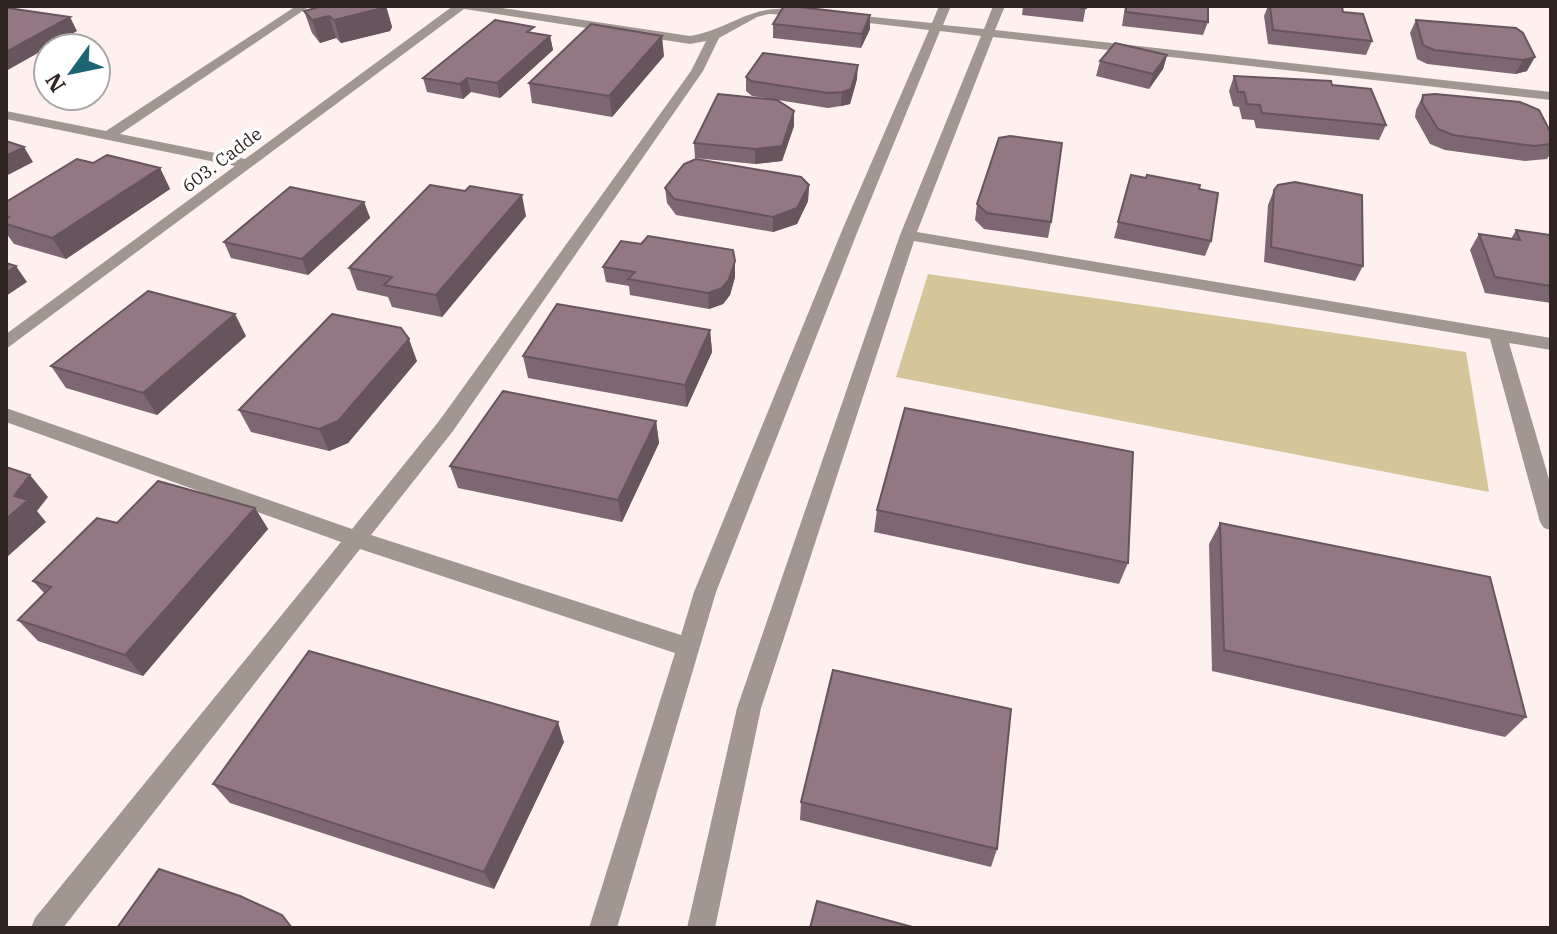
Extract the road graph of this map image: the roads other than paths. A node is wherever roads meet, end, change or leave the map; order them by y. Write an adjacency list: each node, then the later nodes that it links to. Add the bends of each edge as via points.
1 (304, 6): 10 (street)
2 (463, 6): 7 (street, via 690,40); 11 (street, 603. Cadde)
3 (945, 6): 5 (street)
4 (999, 6): 6 (street)
5 (934, 28): 6 (street); 7 (street, via 769,11); 19 (street, via 705,592)
6 (988, 33): 8 (street); 12 (street)
7 (714, 36): 18 (street, via 697,71 446,426)
8 (1551, 96)
9 (6, 115): 10 (street)
10 (108, 136): 11 (street)
11 (248, 164): 14 (street, 603. Cadde)
12 (908, 235): 13 (street); 22 (street, via 749,708)
13 (1498, 335): 15 (street); 17 (street)
14 (6, 343)
15 (1551, 344)
16 (6, 415): 18 (street)
17 (1551, 522)
18 (357, 539): 19 (street); 20 (street)
19 (688, 647): 21 (street)
20 (45, 928)
21 (603, 928)
22 (701, 928)

